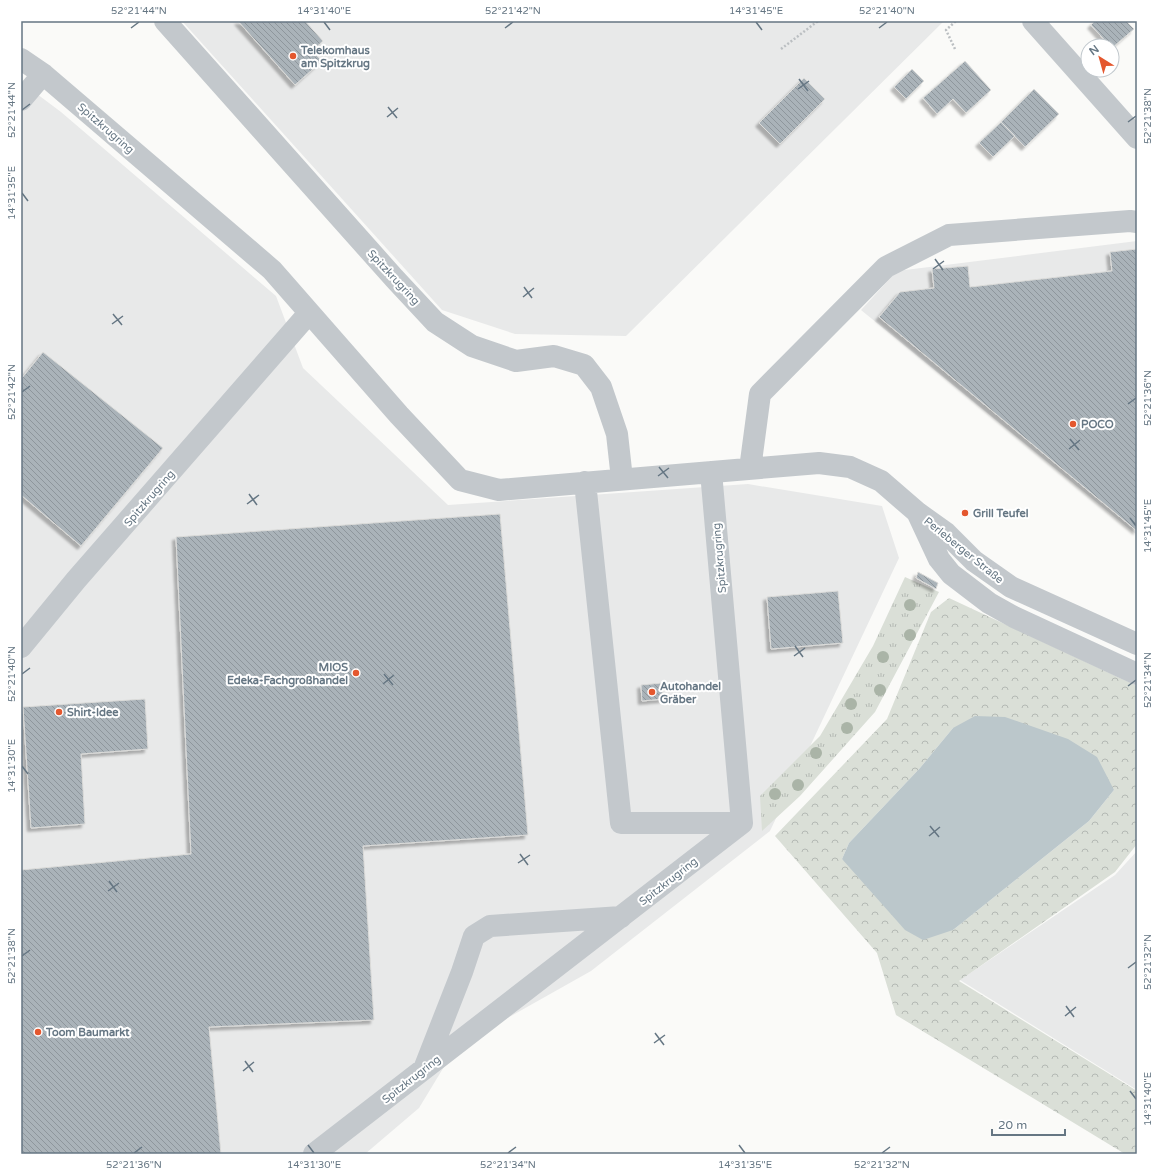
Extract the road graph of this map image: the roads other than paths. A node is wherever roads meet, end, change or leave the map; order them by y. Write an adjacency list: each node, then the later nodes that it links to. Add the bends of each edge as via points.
1 (165, 21): 11 (street, Spitzkrugring, via 435,322 472,346 516,361 554,356 584,365 601,387 617,434)
2 (1034, 21): 6 (street)
3 (21, 59): 4 (street, Spitzkrugring)
4 (43, 74): 5 (street); 8 (street, Spitzkrugring, via 272,270)
5 (21, 100)
6 (1137, 138)
7 (1137, 222): 9 (street, via 948,235 886,267 760,394)
8 (309, 313): 12 (street, Spitzkrugring, via 460,480 499,490); 15 (street, Spitzkrugring, via 76,580)
9 (750, 468): 10 (street, Spitzkrugring); 13 (street, Spitzkrugring, via 819,463 850,467 881,481)
10 (711, 472): 11 (street, Spitzkrugring); 17 (street, Spitzkrugring)
11 (622, 479): 12 (street, Spitzkrugring)
12 (585, 482): 17 (street, via 621,823)
13 (918, 513): 14 (street, Perleberger Straße, via 946,533 974,561 1011,587); 16 (street, Perleberger Straße, via 939,559 951,574 989,603)
14 (1137, 644)
15 (21, 647)
16 (1137, 674)
17 (742, 823): 18 (street, Spitzkrugring)
18 (621, 917): 19 (street, Spitzkrugring); 19 (street, via 490,926 474,936)
19 (424, 1069): 20 (street, Spitzkrugring)
20 (314, 1154)

